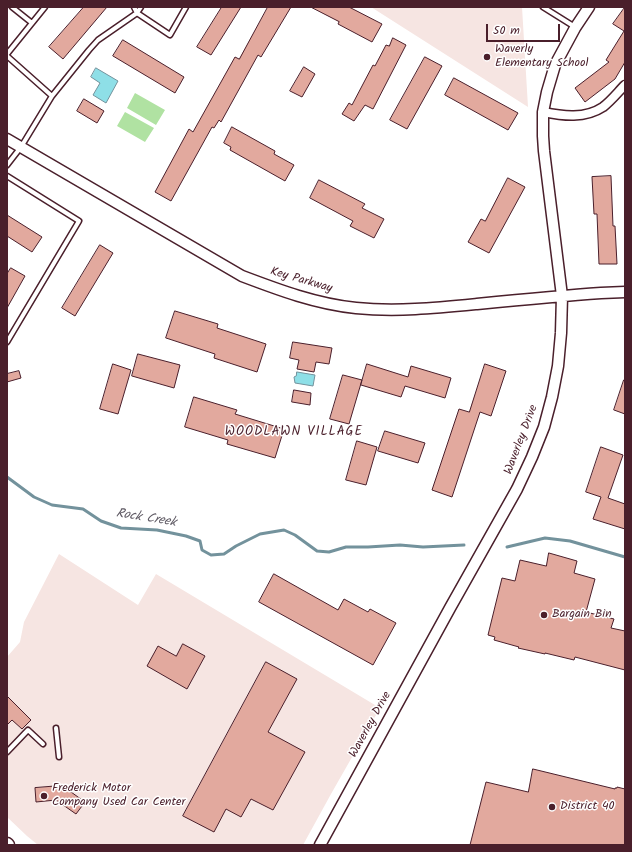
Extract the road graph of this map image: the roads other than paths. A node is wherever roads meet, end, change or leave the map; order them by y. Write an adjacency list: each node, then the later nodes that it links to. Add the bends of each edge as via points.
1 (12, 7): 9 (lane)
2 (45, 7): 9 (lane)
3 (134, 7): 8 (lane)
4 (140, 7): 8 (lane)
5 (186, 7): 8 (lane, via 170,35)
6 (543, 7): 10 (lane)
7 (589, 7): 10 (street, Waverley Drive)
8 (137, 13): 13 (lane, via 98,40)
9 (32, 23): 11 (lane)
10 (575, 28): 14 (street, Waverley Drive, via 555,65)
11 (7, 55): 13 (lane)
12 (625, 85): 14 (street, via 603,106 590,113 562,116)
13 (52, 96): 16 (lane)
14 (543, 112): 20 (street, Waverley Drive, via 544,152)
15 (7, 139): 16 (street, Key Parkway)
16 (21, 147): 17 (lane); 20 (street, Key Parkway, via 242,276 283,292 340,306 392,310)
17 (7, 165)
18 (7, 176): 21 (lane, via 80,221)
19 (625, 292): 20 (street, Key Parkway)
20 (562, 296): 26 (street, Waverley Drive, via 557,373 544,427 532,457 517,489)
21 (7, 342)
22 (56, 728): 25 (lane)
23 (43, 744): 24 (lane, via 28,730)
24 (7, 752)
25 (59, 757)
26 (320, 845)

